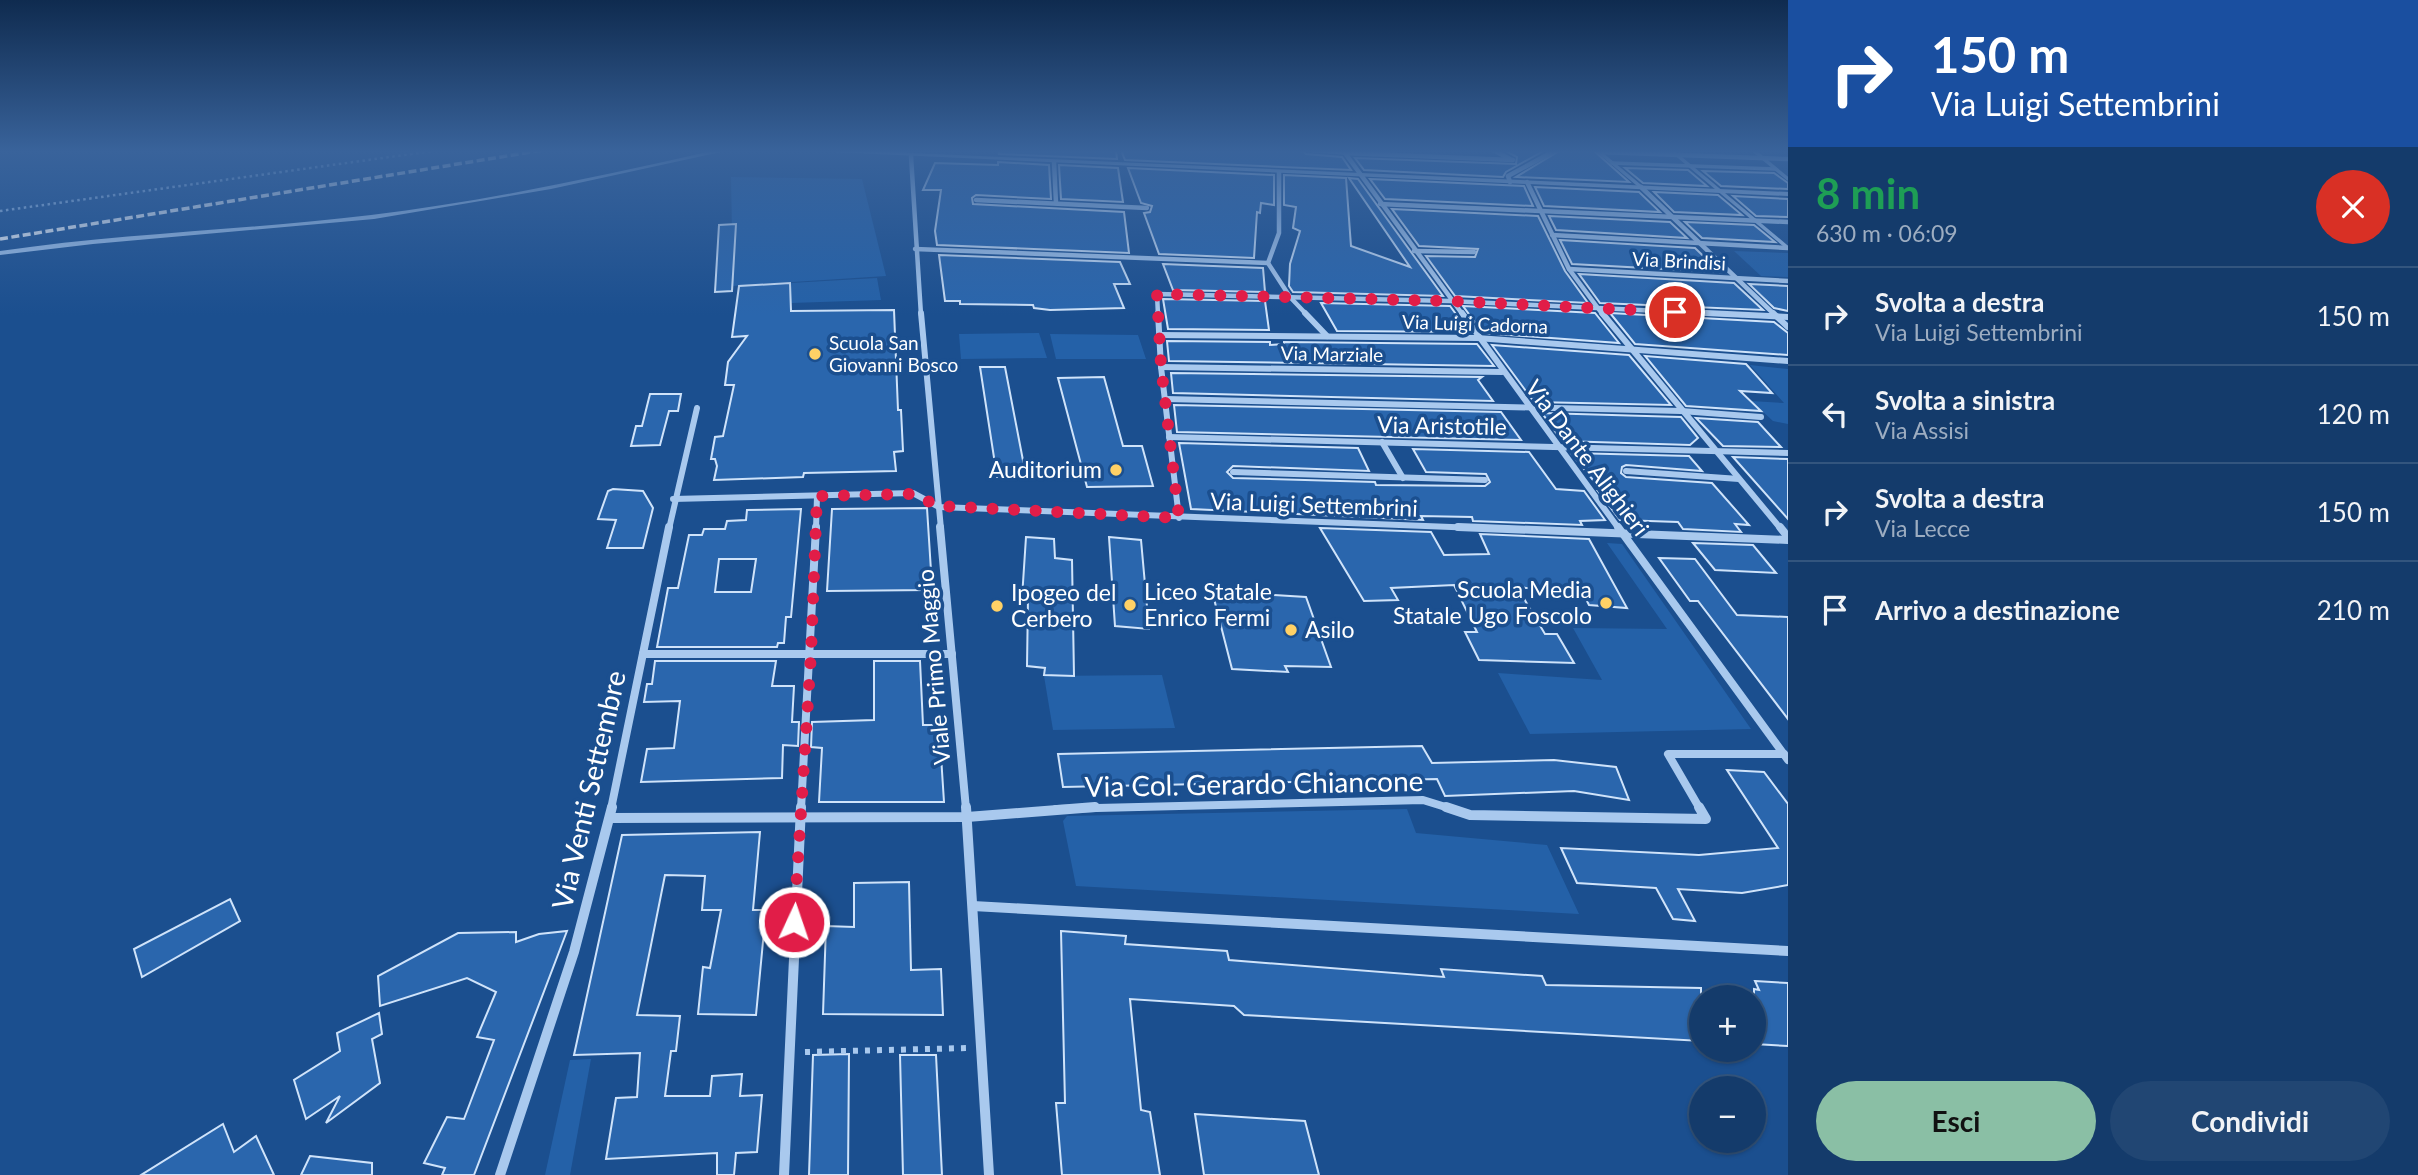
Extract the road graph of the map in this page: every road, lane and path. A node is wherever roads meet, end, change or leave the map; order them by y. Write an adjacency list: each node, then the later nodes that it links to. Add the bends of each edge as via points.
1 (44, 205): 13 (path)
2 (442, 205): 23 (street, via 373,217 86,241)
3 (913, 205): 20 (street, Viale Primo Maggio)
4 (1089, 205): 11 (street)
5 (1279, 205): 24 (street, via 1279,233)
6 (1381, 205): 21 (street, Via Dante Alighieri)
7 (1402, 205): 12 (street)
8 (1537, 205): 12 (street)
9 (1660, 205): 14 (street)
10 (1736, 205): 15 (lane)
11 (1147, 208)
12 (1539, 210): 14 (street); 17 (street)
13 (0, 211)
14 (1672, 216): 15 (street); 18 (street)
15 (1755, 220): 16 (street); 19 (lane)
16 (1788, 222)
17 (1552, 235): 18 (street); 25 (street)
18 (1701, 244): 19 (street); 26 (street)
19 (1788, 248)
20 (915, 249): 24 (street); 58 (street, Viale Primo Maggio)
21 (1414, 251): 22 (street); 29 (street, Via Dante Alighieri)
22 (1474, 252)
23 (0, 253)
24 (1268, 263): 28 (street)
25 (1569, 269): 26 (street, Via Brindisi); 30 (street)
26 (1737, 278): 27 (street, Via Brindisi); 31 (street)
27 (1788, 281)
28 (1290, 297): 29 (street); 34 (street, via 1157,294); 35 (street)
29 (1450, 301): 30 (street); 36 (street, Via Dante Alighieri)
30 (1598, 308): 31 (street); 37 (street)
31 (1777, 317): 32 (street); 33 (street)
32 (1788, 317)
33 (1788, 327)
34 (1159, 335): 35 (street, Via Luigi Cadorna); 39 (street)
35 (1327, 335): 36 (street, Via Luigi Cadorna)
36 (1477, 338): 37 (street, Via Luigi Cadorna); 40 (street, Via Dante Alighieri)
37 (1629, 349): 38 (street, Via Luigi Cadorna); 44 (street)
38 (1788, 360)
39 (1161, 366): 40 (street, Via Marziale); 41 (street)
40 (1502, 372): 42 (street, Via Dante Alighieri)
41 (1166, 398): 42 (street); 46 (street)
42 (1528, 407): 44 (street); 48 (street, Via Dante Alighieri)
43 (697, 408): 57 (street, Via Venti Settembre)
44 (1681, 411): 45 (street); 49 (street)
45 (1761, 417)
46 (1169, 437): 47 (street, Via Aristotile); 59 (street)
47 (1382, 442): 48 (street, Via Aristotile); 53 (street)
48 (1557, 446): 49 (street, Via Aristotile); 60 (street, Via Dante Alighieri)
49 (1715, 450): 50 (street, Via Aristotile); 54 (street)
50 (1788, 453)
51 (1626, 471): 54 (street)
52 (1233, 472): 53 (street)
53 (1403, 478): 55 (street)
54 (1739, 479): 61 (street)
55 (1485, 480)
56 (817, 496): 57 (street, Via Luigi Settembrini); 58 (street, Via Luigi Settembrini, via 912,494); 63 (street)
57 (673, 499): 62 (street, Via Venti Settembre)
58 (939, 506): 59 (street, Via Luigi Settembrini); 64 (street, Viale Primo Maggio)
59 (1179, 518): 60 (street, Via Luigi Settembrini)
60 (1621, 533): 61 (street, Via Luigi Settembrini); 65 (street, Via Dante Alighieri)
61 (1788, 538)
62 (643, 653): 63 (street); 67 (street, Via Venti Settembre)
63 (811, 654): 64 (street); 68 (street)
64 (952, 654): 66 (street, Viale Primo Maggio)
65 (1786, 757): 66 (street, Via Col. Gerardo Chiancone, via 1668,754 1706,819 1470,815 1423,800 1069,808)
66 (967, 817): 68 (street, Via Col. Gerardo Chiancone); 69 (street, Viale Primo Maggio)
67 (610, 818): 68 (street, Via Col. Gerardo Chiancone); 73 (street, Via Venti Settembre, via 573,961)
68 (800, 818): 72 (street)
69 (973, 906): 70 (street); 71 (street, Viale Primo Maggio)
70 (1788, 951)
71 (982, 1048): 72 (path); 75 (street, Viale Primo Maggio)
72 (787, 1052): 74 (street)
73 (500, 1175)
74 (784, 1175)
75 (989, 1175)

